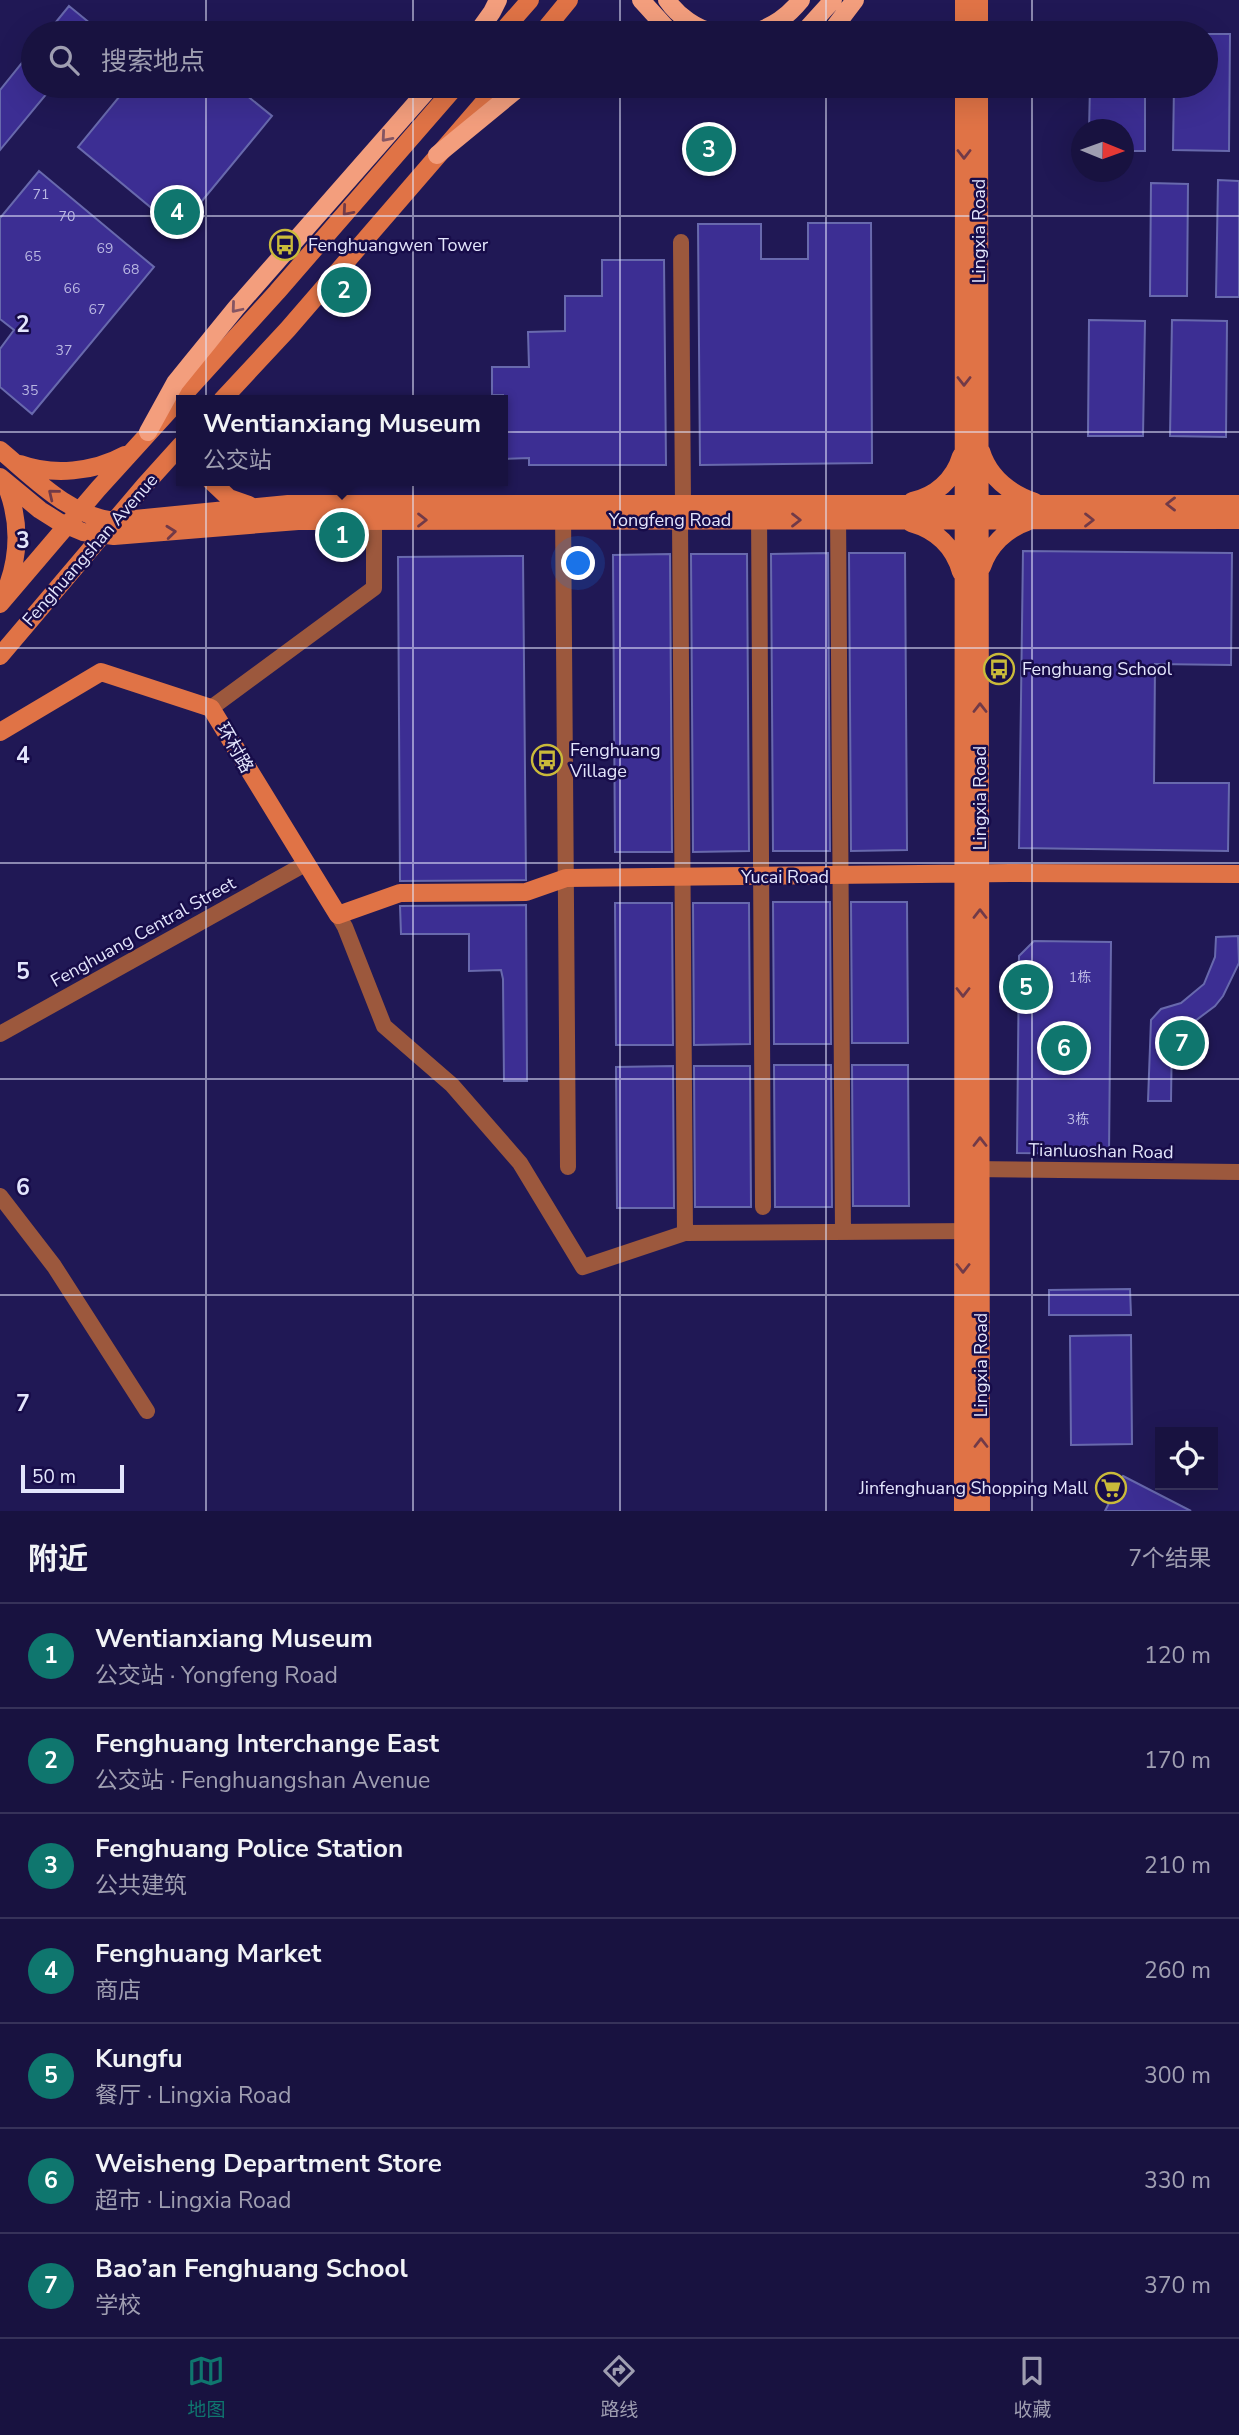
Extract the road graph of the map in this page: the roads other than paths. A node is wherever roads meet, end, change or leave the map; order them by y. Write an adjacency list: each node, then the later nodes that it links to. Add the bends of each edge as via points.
1 (498, 0): 11 (main road)
2 (530, 0): 12 (street)
3 (569, 0): 13 (street)
4 (642, 0): 14 (main road)
5 (667, 0): 15 (main road)
6 (801, 0): 16 (main road)
7 (834, 0): 17 (main road)
8 (855, 0): 18 (main road)
9 (964, 0): 19 (street)
10 (979, 0): 20 (street)
11 (486, 21)
12 (512, 21)
13 (552, 21)
14 (660, 21)
15 (687, 21)
16 (779, 21)
17 (814, 21)
18 (839, 21)
19 (964, 21)
20 (979, 21)
21 (420, 98): 32 (main road, one-way to 32, via 236,308 175,383)
22 (446, 98): 29 (street, Fenghuangshan Avenue, one-way to 29)
23 (487, 98): 27 (street)
24 (506, 98): 27 (main road)
25 (964, 98): 33 (street, Lingxia Road, one-way to 33)
26 (979, 98): 33 (street, Lingxia Road)
27 (437, 155): 30 (street)
28 (681, 242): 44 (street)
29 (182, 395)
30 (227, 395)
31 (176, 402): 32 (street, Fenghuangshan Avenue, one-way to 32)
32 (148, 432): 35 (street, Fenghuangshan Avenue)
33 (971, 440): 47 (street, via 946,482); 48 (street, Lingxia Road); 49 (street, via 1001,483)
34 (0, 450): 37 (street)
35 (131, 451): 37 (street, via 110,462 76,470 43,470); 42 (street, Fenghuangshan Avenue)
36 (176, 451): 52 (street, Fenghuangshan Avenue)
37 (15, 463): 42 (street, one-way to 37)
38 (3, 480): 53 (street, Yongfeng Road); 56 (street, via 16,514 17,549)
39 (216, 486): 41 (street, via 229,498)
40 (1239, 504): 49 (street, Yongfeng Road, one-way to 49)
41 (259, 506): 43 (street, Yongfeng Road); 52 (street, Yongfeng Road)
42 (79, 511): 52 (street); 53 (street, Fenghuangshan Avenue)
43 (563, 512): 44 (street, Yongfeng Road); 50 (street, Yongfeng Road, one-way to 43); 66 (street)
44 (681, 512): 45 (street, Yongfeng Road); 64 (street)
45 (759, 512): 46 (street, Yongfeng Road); 65 (street)
46 (838, 512): 47 (street, Yongfeng Road); 63 (street)
47 (896, 512): 48 (street, Yongfeng Road); 55 (street, via 944,542)
48 (972, 512): 49 (street, Yongfeng Road); 55 (street, Lingxia Road)
49 (1044, 512): 51 (street, Yongfeng Road, one-way to 51); 55 (street, via 1003,536)
50 (374, 520): 54 (street, Yongfeng Road, one-way to 50, via 278,521); 58 (street, via 374,588)
51 (1239, 520)
52 (114, 521): 54 (street, Fenghuangshan Avenue)
53 (66, 526): 54 (street, Yongfeng Road); 56 (street, Fenghuangshan Avenue)
54 (103, 535): 57 (street, Fenghuangshan Avenue)
55 (972, 583): 61 (street, Lingxia Road)
56 (0, 604)
57 (0, 656)
58 (211, 708): 59 (street, 环村路, via 101,671); 60 (street, 环村路)
59 (0, 732)
60 (305, 864): 67 (street, 环村路); 68 (street, Fenghuang Central Street)
61 (972, 874): 62 (street, Yucai Road); 63 (street, Yucai Road); 70 (street, Lingxia Road)
62 (1239, 874)
63 (840, 876): 65 (street, Yucai Road); 75 (street)
64 (682, 877): 65 (street, Yucai Road); 66 (street, Yucai Road); 76 (street)
65 (761, 877): 73 (street)
66 (566, 878): 67 (street, Yucai Road, via 526,892 400,893); 69 (street)
67 (338, 915): 76 (street, via 384,1026 452,1085 520,1163 583,1267)
68 (0, 1034)
69 (568, 1167)
70 (972, 1169): 71 (street, Tianluoshan Road); 74 (street, Lingxia Road)
71 (1239, 1172)
72 (0, 1196): 77 (street, via 54,1266)
73 (763, 1207)
74 (972, 1231): 75 (street); 78 (street, Lingxia Road, one-way to 78); 79 (street, Lingxia Road, one-way to 74)
75 (843, 1232): 76 (street)
76 (685, 1233)
77 (147, 1411)
78 (963, 1511)
79 (981, 1511)

